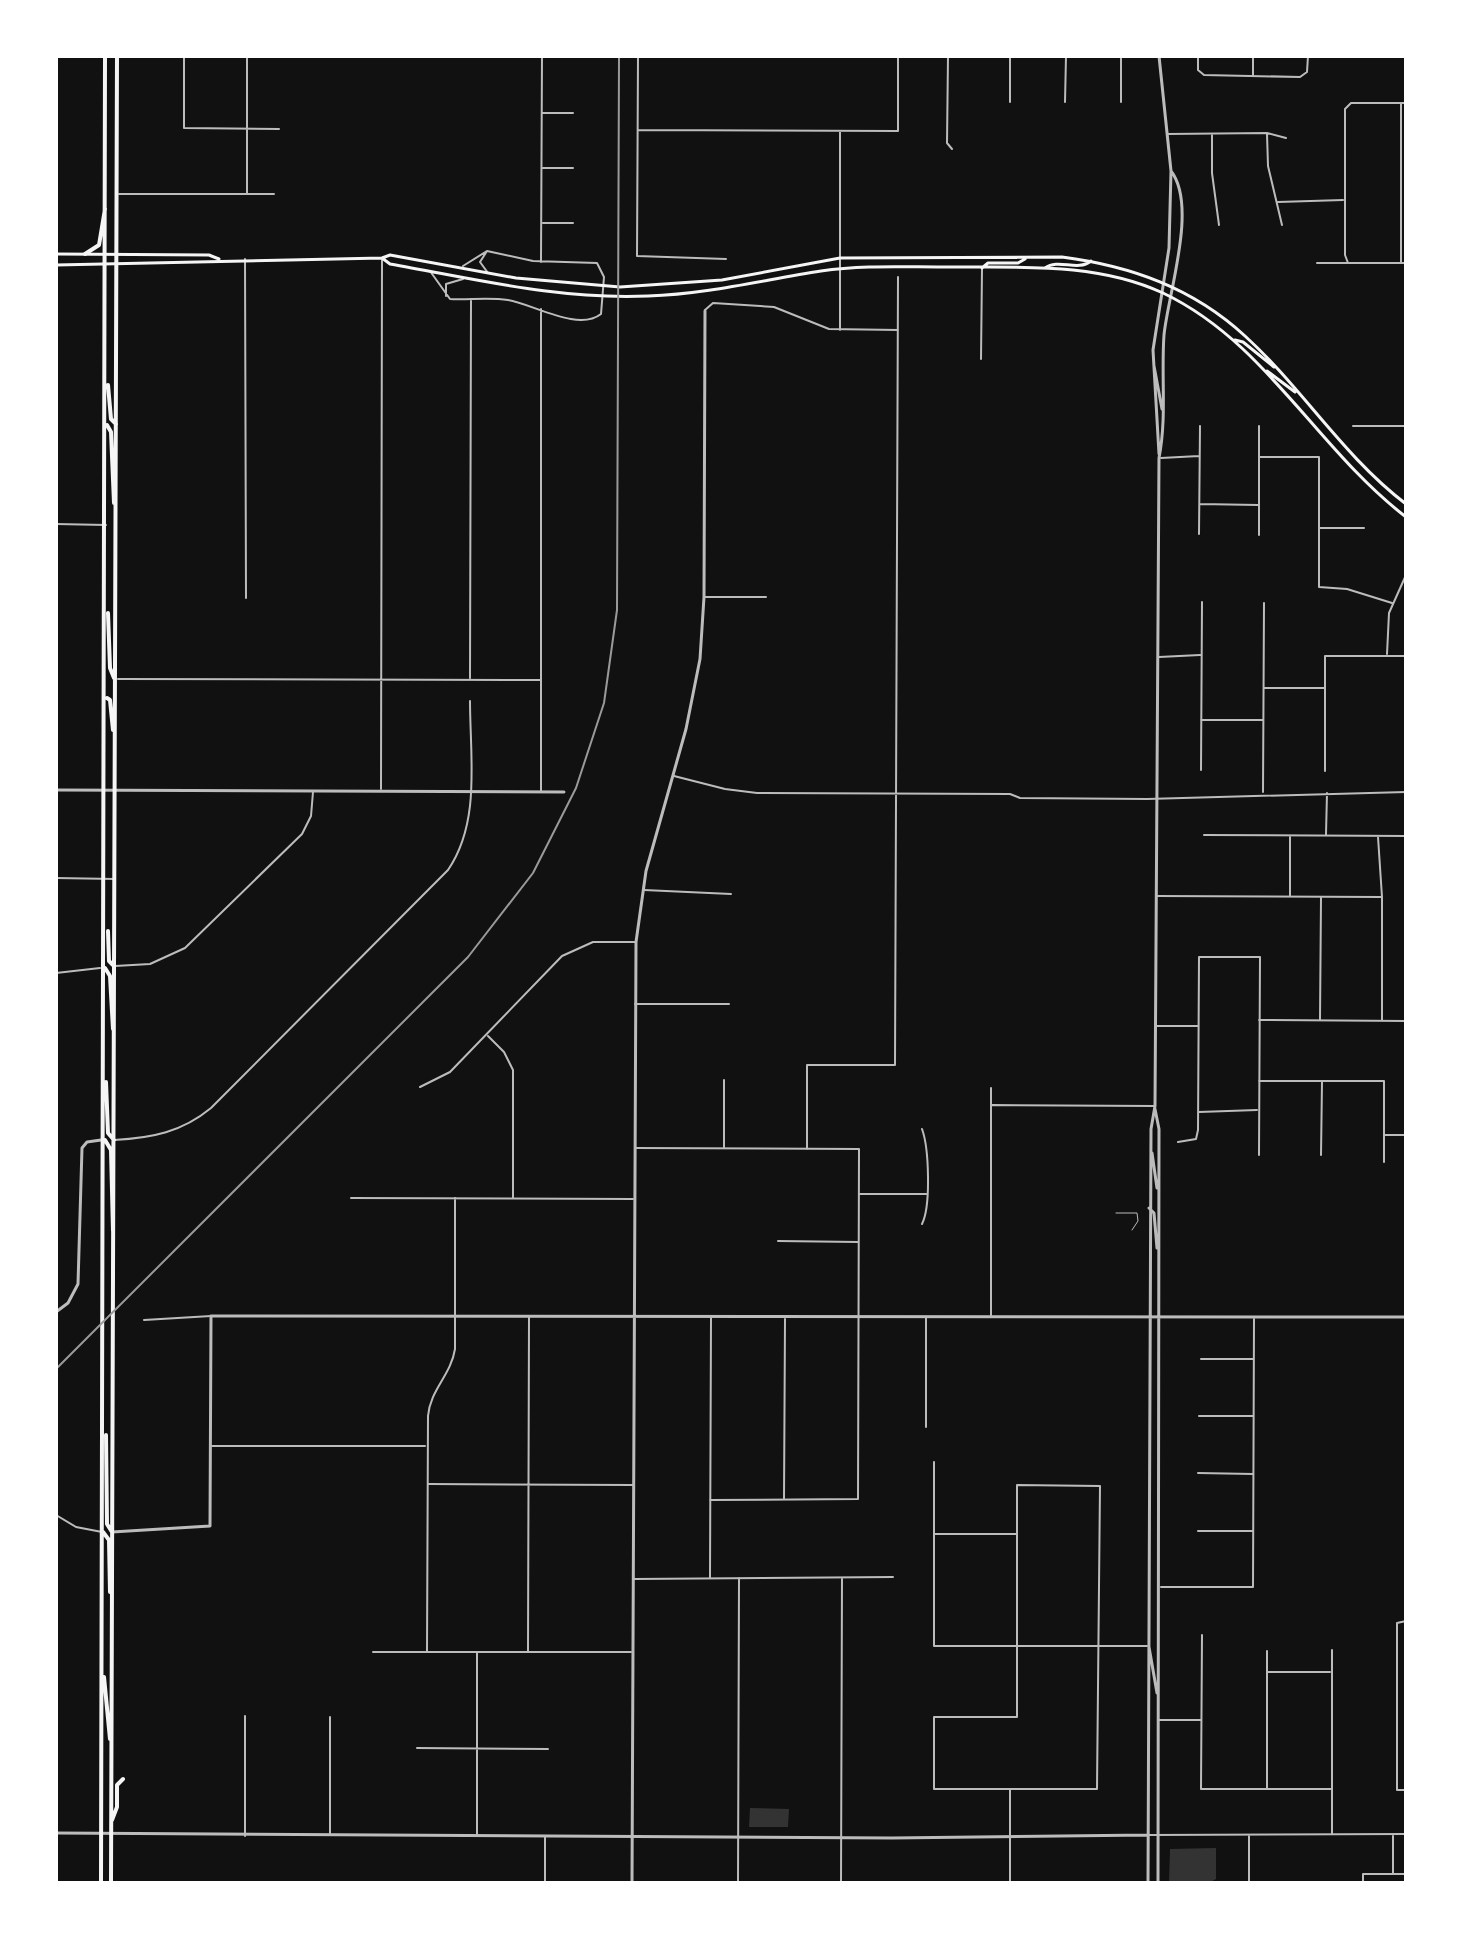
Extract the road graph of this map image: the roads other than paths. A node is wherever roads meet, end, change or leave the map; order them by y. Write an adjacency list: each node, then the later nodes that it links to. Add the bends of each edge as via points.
1 (105, 56): 39 (main road)
2 (184, 56): 24 (street, via 184,128)
3 (247, 56): 24 (street)
4 (542, 56): 22 (street)
5 (638, 56): 26 (street)
6 (898, 56): 27 (street, via 898,131)
7 (948, 56): 32 (street, via 947,143)
8 (1010, 56): 17 (street)
9 (1066, 56): 18 (street)
10 (1121, 56): 19 (street)
11 (1159, 56): 30 (street)
12 (1198, 56): 16 (street, via 1200,74)
13 (1253, 56): 16 (street)
14 (1308, 56): 16 (street, via 1306,75)
15 (116, 57): 36 (main road)
16 (1253, 76)
17 (1010, 102)
18 (1065, 102)
19 (1121, 102)
20 (1401, 103): 21 (street); 40 (street, via 1346,106); 61 (street)
21 (1406, 103)
22 (542, 113): 23 (street); 33 (street)
23 (573, 113)
24 (247, 129): 25 (street); 37 (street)
25 (279, 129)
26 (638, 130): 27 (street); 56 (street, via 637,256)
27 (840, 131): 53 (street)
28 (1212, 133): 29 (street); 30 (street); 44 (street)
29 (1267, 133): 31 (street); 41 (street)
30 (1166, 135): 35 (street)
31 (1286, 138)
32 (952, 149)
33 (542, 168): 34 (street); 42 (street)
34 (573, 168)
35 (1171, 171): 74 (street); 75 (street, via 1177,179 1181,219)
36 (116, 194): 37 (street); 50 (main road)
37 (247, 194): 38 (street)
38 (274, 194)
39 (107, 195): 48 (main road, via 99,245); 49 (main road)
40 (1346, 200): 41 (street); 60 (street)
41 (1277, 203): 45 (street)
42 (542, 223): 43 (street); 58 (street)
43 (573, 223)
44 (1219, 225)
45 (1282, 225)
46 (487, 251): 58 (street); 66 (street); 71 (street, via 480,262)
47 (56, 254): 48 (main road)
48 (85, 254): 49 (main road)
49 (107, 254): 50 (main road); 64 (main road)
50 (116, 254): 54 (main road); 65 (main road)
51 (1029, 257): 53 (main road); 57 (main road); 68 (main road)
52 (382, 258): 55 (main road); 66 (main road); 70 (main road); 125 (street)
53 (840, 258): 67 (street); 71 (main road, via 722,280 644,287)
54 (220, 259): 55 (main road); 65 (main road)
55 (245, 259): 115 (street)
56 (726, 259)
57 (1091, 261): 69 (main road); 74 (main road)
58 (541, 262): 80 (street, via 593,262 604,277 601,314 591,320)
59 (1317, 263): 60 (street)
60 (1348, 263): 61 (street)
61 (1401, 263): 62 (street)
62 (1406, 263)
63 (56, 265): 64 (main road)
64 (107, 265): 65 (main road); 89 (main road)
65 (116, 265): 92 (main road)
66 (461, 267): 71 (main road)
67 (841, 268): 68 (main road); 73 (main road, via 723,290 644,297 546,292); 82 (street)
68 (982, 268): 69 (main road); 85 (street)
69 (1045, 268): 76 (main road, via 1093,273)
70 (430, 271): 73 (main road); 77 (street)
71 (489, 274)
72 (898, 277): 83 (street)
73 (467, 279): 77 (street, via 446,284)
74 (1163, 282): 75 (main road); 76 (street)
75 (1172, 286): 78 (street); 87 (main road, via 1233,325)
76 (1161, 293): 78 (main road); 86 (street)
77 (446, 297): 79 (street)
78 (1171, 298): 84 (main road); 91 (street, via 1164,333)
79 (471, 299): 80 (street, via 505,299); 126 (street)
80 (541, 309): 127 (street)
81 (705, 311): 82 (street, via 713,303 774,307 821,328); 113 (street)
82 (840, 330): 83 (street)
83 (898, 330): 147 (street)
84 (1235, 340): 87 (main road); 88 (main road)
85 (981, 359)
86 (1153, 365): 91 (street); 100 (street)
87 (1275, 367): 90 (main road)
88 (1267, 371): 90 (main road); 105 (main road, via 1348,466)
89 (107, 379): 92 (main road); 93 (main road)
90 (1296, 392): 102 (main road, via 1349,453)
91 (1164, 413): 100 (street)
92 (116, 424): 104 (main road)
93 (107, 425): 104 (main road); 107 (main road)
94 (1200, 426): 98 (street)
95 (1259, 426): 99 (street)
96 (1353, 426): 97 (street)
97 (1406, 426)
98 (1200, 456): 100 (street); 101 (street)
99 (1259, 457): 103 (street); 108 (street, via 1319,457)
100 (1159, 458): 123 (street)
101 (1200, 504): 103 (street); 110 (street)
102 (1406, 504)
103 (1259, 505): 111 (street)
104 (116, 517): 124 (main road)
105 (1406, 517)
106 (56, 524): 107 (street)
107 (106, 525): 119 (main road)
108 (1319, 528): 109 (street); 118 (street, via 1319,587 1347,589)
109 (1364, 528)
110 (1199, 534)
111 (1259, 535)
112 (1406, 575): 118 (street)
113 (704, 597): 114 (street); 137 (street, via 698,677)
114 (766, 597)
115 (246, 598)
116 (1202, 602): 120 (street)
117 (1264, 603): 128 (street)
118 (1392, 603): 121 (street)
119 (106, 607): 124 (main road, via 110,672); 130 (main road)
120 (1201, 655): 123 (street); 132 (street)
121 (1387, 656): 122 (street); 129 (street, via 1325,656)
122 (1406, 656)
123 (1159, 657): 150 (street)
124 (115, 679): 125 (street); 134 (main road)
125 (381, 680): 126 (street); 142 (street)
126 (470, 680): 127 (street)
127 (541, 680): 144 (street)
128 (1263, 688): 129 (street); 133 (street)
129 (1325, 688): 136 (street)
130 (106, 697): 134 (main road); 139 (main road)
131 (470, 701): 143 (street)
132 (1201, 720): 133 (street); 135 (street)
133 (1263, 720): 149 (street)
134 (115, 736): 140 (main road)
135 (1201, 770)
136 (1325, 771)
137 (673, 776): 147 (street, via 741,792); 159 (street)
138 (56, 790): 139 (street)
139 (106, 790): 140 (street); 157 (main road)
140 (115, 791): 141 (street); 158 (main road)
141 (313, 791): 142 (street); 167 (street, via 311,816 302,834 193,942 160,961)
142 (381, 791): 143 (street)
143 (470, 792): 144 (street); 194 (street, via 466,832 448,870 211,1108 163,1135)
144 (541, 792): 145 (street)
145 (564, 792)
146 (1406, 792): 148 (street)
147 (896, 793): 150 (street); 198 (street, via 895,1065 807,1065)
148 (1327, 793): 149 (street); 153 (street)
149 (1263, 794): 150 (street)
150 (1157, 797): 161 (street)
151 (1204, 835): 152 (street)
152 (1290, 835): 153 (street); 162 (street)
153 (1326, 835): 154 (street)
154 (1378, 836): 155 (street); 164 (street)
155 (1406, 836)
156 (56, 878): 157 (street)
157 (105, 879): 158 (street); 165 (main road)
158 (115, 879): 167 (main road)
159 (643, 890): 160 (street); 166 (street)
160 (731, 894)
161 (1156, 896): 162 (street); 176 (street)
162 (1290, 896): 163 (street)
163 (1321, 896): 164 (street); 173 (street)
164 (1382, 897): 174 (street)
165 (106, 924): 167 (main road); 168 (main road)
166 (636, 942): 170 (street); 179 (street, via 602,941 568,951)
167 (114, 966): 178 (main road)
168 (105, 968): 169 (street); 178 (main road); 180 (main road)
169 (56, 973)
170 (635, 1004): 171 (street); 196 (street)
171 (729, 1004)
172 (1259, 1020): 173 (street); 177 (street, via 1260,957 1199,957); 182 (street)
173 (1320, 1020): 174 (street)
174 (1382, 1021): 175 (street)
175 (1406, 1021)
176 (1155, 1026): 177 (street); 187 (street)
177 (1198, 1026): 189 (street)
178 (114, 1035): 194 (main road)
179 (488, 1035): 184 (street, via 450,1072); 208 (street, via 513,1070)
180 (105, 1079): 193 (main road); 194 (main road, via 108,1133)
181 (724, 1080): 197 (street)
182 (1259, 1081): 183 (street); 188 (street)
183 (1322, 1081): 191 (street, via 1384,1081); 201 (street)
184 (420, 1087)
185 (991, 1088): 186 (street)
186 (991, 1105): 187 (street); 228 (street)
187 (1155, 1106): 199 (street); 203 (street)
188 (1259, 1110): 189 (street); 200 (street)
189 (1198, 1112): 195 (street, via 1196,1139)
190 (922, 1129): 205 (street)
191 (1384, 1135): 192 (street); 202 (street)
192 (1406, 1135)
193 (105, 1140): 214 (main road, via 111,1150 110,1219); 218 (street, via 87,1142 82,1148 78,1284); 237 (main road)
194 (114, 1140): 214 (main road)
195 (1178, 1142)
196 (634, 1148): 197 (street); 209 (street)
197 (724, 1149): 198 (street)
198 (807, 1149): 204 (street, via 859,1149)
199 (1150, 1150): 203 (street); 210 (street)
200 (1259, 1155)
201 (1321, 1155)
202 (1384, 1162)
203 (1159, 1189): 217 (street)
204 (859, 1194): 205 (street); 216 (street)
205 (927, 1194): 212 (street)
206 (351, 1198): 207 (street)
207 (455, 1198): 208 (street); 220 (street)
208 (513, 1198): 209 (street)
209 (634, 1199): 222 (street)
210 (1149, 1208): 217 (street); 231 (street)
211 (1116, 1213): 213 (lane, via 1137,1213)
212 (922, 1224)
213 (1132, 1230)
214 (115, 1237): 253 (main road)
215 (778, 1241): 216 (street)
216 (859, 1242): 226 (street)
217 (1159, 1251): 229 (street)
218 (56, 1312)
219 (211, 1316): 220 (street); 232 (street); 239 (street)
220 (455, 1316): 221 (street); 240 (street, via 454,1356 430,1400)
221 (529, 1317): 222 (street); 245 (street)
222 (633, 1317): 223 (street); 246 (street)
223 (711, 1317): 224 (street); 248 (street)
224 (785, 1317): 226 (street); 247 (street)
225 (1406, 1317): 230 (street)
226 (859, 1318): 227 (street); 247 (street, via 858,1499)
227 (926, 1318): 228 (street); 238 (street)
228 (991, 1318): 231 (street)
229 (1160, 1318): 230 (street); 231 (street); 261 (street)
230 (1254, 1318): 234 (street)
231 (1148, 1319): 267 (street)
232 (144, 1320)
233 (1201, 1359): 234 (street)
234 (1254, 1359): 236 (street)
235 (1199, 1416): 236 (street)
236 (1254, 1416): 243 (street)
237 (104, 1424): 252 (main road); 253 (main road, via 107,1524)
238 (926, 1427)
239 (211, 1446): 240 (street); 253 (street, via 210,1526)
240 (428, 1446): 244 (street)
241 (934, 1462): 254 (street)
242 (1198, 1473): 243 (street)
243 (1254, 1474): 251 (street)
244 (427, 1484): 245 (street); 271 (street)
245 (529, 1484): 246 (street); 273 (street)
246 (633, 1485): 260 (street)
247 (784, 1499): 248 (street)
248 (710, 1500): 257 (street)
249 (56, 1515): 252 (street, via 76,1527)
250 (1198, 1531): 251 (street)
251 (1254, 1531): 261 (street, via 1253,1587)
252 (103, 1532): 262 (main road, via 109,1540); 275 (main road)
253 (112, 1532): 262 (main road)
254 (934, 1534): 255 (street); 265 (street, via 934,1646)
255 (1017, 1534): 265 (street); 266 (street, via 1017,1485 1100,1486)
256 (893, 1577): 259 (street)
257 (710, 1578): 258 (street); 260 (street)
258 (739, 1578): 259 (street); 308 (street)
259 (842, 1578): 309 (street)
260 (633, 1579): 274 (street)
261 (1161, 1587): 278 (street)
262 (112, 1598): 283 (main road)
263 (1406, 1621): 291 (street, via 1397,1623 1397,1790)
264 (1202, 1635): 281 (street)
265 (1017, 1646): 266 (street); 288 (street, via 1017,1717 934,1717 934,1789)
266 (1099, 1646): 267 (street); 288 (street, via 1097,1789)
267 (1149, 1646): 278 (street); 299 (street)
268 (1332, 1650): 277 (street)
269 (1267, 1651): 276 (street)
270 (373, 1652): 271 (street)
271 (427, 1652): 272 (street)
272 (477, 1652): 273 (street); 285 (street)
273 (528, 1652): 274 (street)
274 (633, 1652): 307 (street)
275 (102, 1671): 283 (main road); 294 (main road)
276 (1267, 1672): 277 (street); 289 (street)
277 (1332, 1672): 290 (street)
278 (1159, 1697): 282 (street)
279 (245, 1716): 302 (street)
280 (330, 1717): 303 (street)
281 (1202, 1720): 282 (street); 289 (street, via 1201,1789)
282 (1159, 1721): 300 (street)
283 (111, 1741): 292 (main road)
284 (417, 1748): 285 (street)
285 (478, 1749): 286 (street); 304 (street)
286 (548, 1749)
287 (123, 1779): 292 (main road, via 117,1785)
288 (1010, 1789): 305 (street)
289 (1267, 1789): 290 (street)
290 (1332, 1789): 296 (street)
291 (1406, 1790)
292 (111, 1822): 295 (main road)
293 (56, 1833): 294 (street)
294 (102, 1833): 295 (street); 312 (main road)
295 (111, 1833): 302 (street); 313 (main road)
296 (1332, 1834): 297 (street); 301 (street)
297 (1393, 1834): 298 (street); 310 (street)
298 (1406, 1834)
299 (1148, 1835): 300 (street); 305 (street); 319 (street)
300 (1159, 1835): 301 (street); 320 (street)
301 (1249, 1835): 321 (street)
302 (245, 1836): 303 (street)
303 (330, 1836): 304 (street)
304 (477, 1836): 306 (street)
305 (1010, 1836): 309 (street); 318 (street)
306 (545, 1837): 307 (street); 314 (street)
307 (632, 1837): 308 (street); 315 (street)
308 (738, 1837): 309 (street); 316 (street)
309 (841, 1837): 317 (street)
310 (1393, 1874): 311 (street); 322 (street, via 1363,1874)
311 (1406, 1874)
312 (101, 1883)
313 (111, 1883)
314 (545, 1883)
315 (632, 1883)
316 (738, 1883)
317 (841, 1883)
318 (1010, 1883)
319 (1148, 1883)
320 (1158, 1883)
321 (1249, 1883)
322 (1363, 1883)

